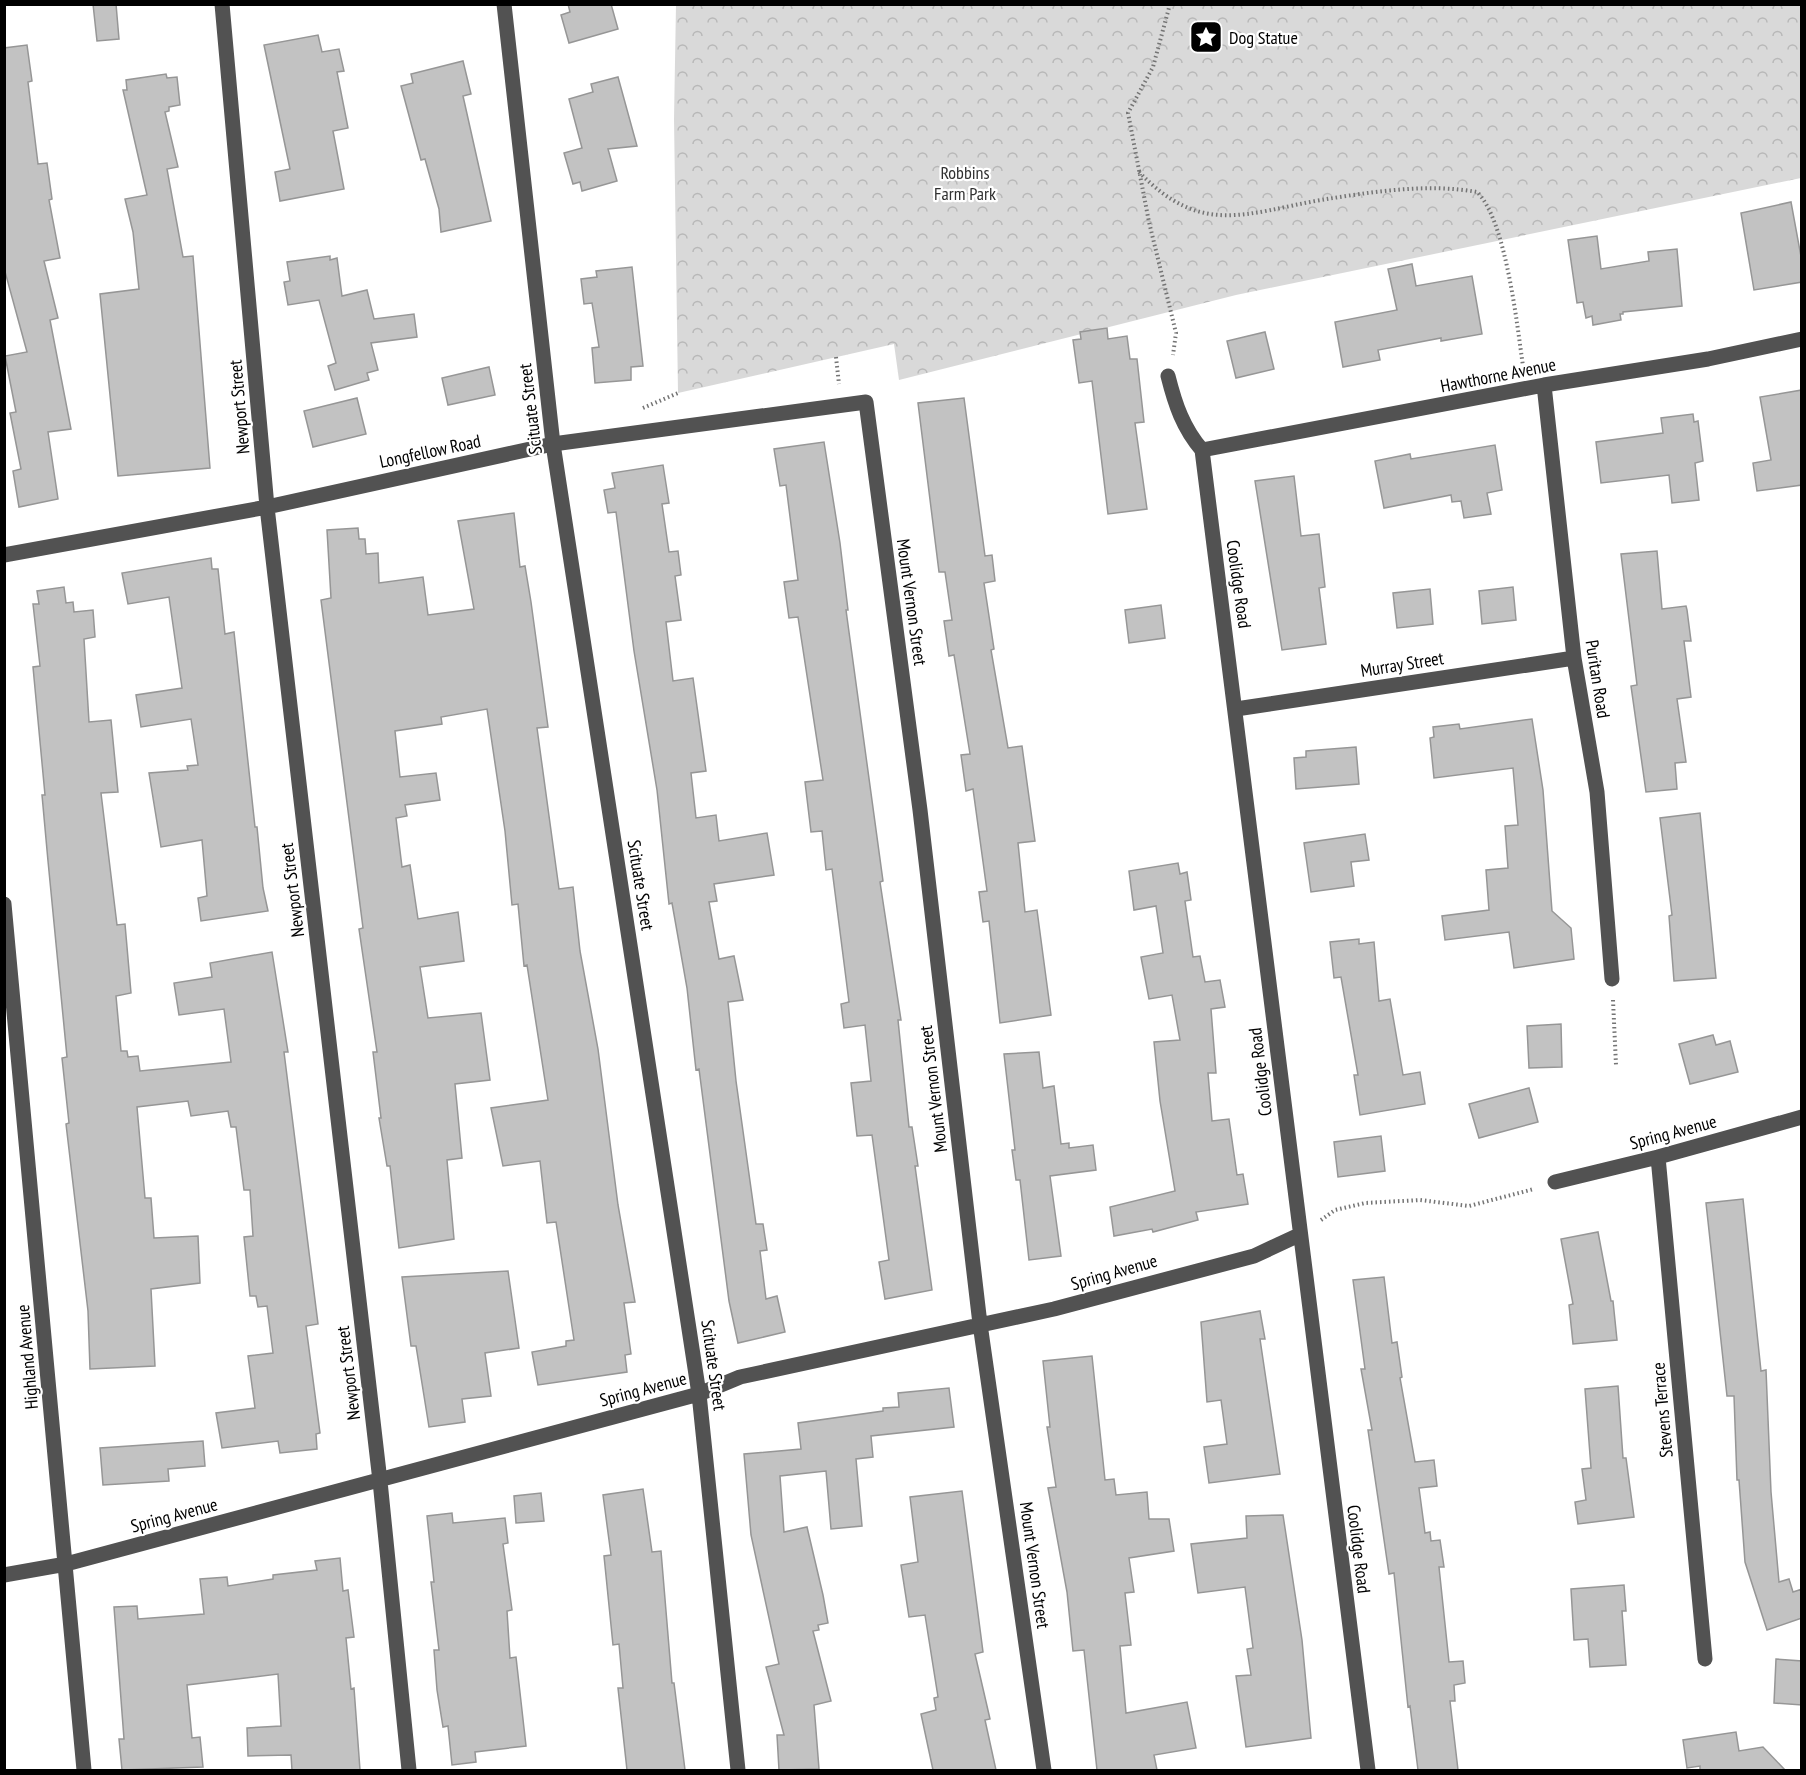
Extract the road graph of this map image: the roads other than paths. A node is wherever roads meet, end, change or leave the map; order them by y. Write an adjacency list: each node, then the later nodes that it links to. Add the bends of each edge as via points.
1 (222, 4): 9 (street, Newport Street)
2 (504, 4): 7 (street, Scituate Street)
3 (1802, 339): 5 (street, Hawthorne Avenue, via 1708,359)
4 (1168, 376): 8 (street, Coolidge Road, via 1178,413)
5 (1544, 385): 8 (street, Hawthorne Avenue); 11 (street, Puritan Road)
6 (866, 402): 7 (street, Longfellow Road); 19 (street, Mount Vernon Street, via 920,810)
7 (553, 444): 9 (street, Longfellow Road); 20 (street, Scituate Street)
8 (1202, 450): 12 (street, Coolidge Road)
9 (267, 507): 10 (street, Longfellow Road); 21 (street, Newport Street)
10 (4, 555)
11 (1574, 658): 12 (street, Murray Street); 14 (street, Puritan Road, via 1597,792)
12 (1236, 709): 18 (street, Coolidge Road)
13 (4, 904): 22 (street, Highland Avenue)
14 (1612, 979)
15 (1802, 1117): 16 (street, Spring Avenue)
16 (1658, 1157): 17 (street, Spring Avenue); 24 (street, Stevens Terrace)
17 (1555, 1182)
18 (1299, 1235): 19 (street, Spring Avenue, via 1254,1256 1054,1309); 29 (street, Coolidge Road)
19 (980, 1324): 20 (street, Spring Avenue, via 740,1377); 28 (street, Mount Vernon Street)
20 (699, 1394): 21 (street, Spring Avenue); 27 (street, Scituate Street)
21 (380, 1481): 22 (street, Spring Avenue); 26 (street, Newport Street)
22 (66, 1564): 23 (street, Spring Avenue); 25 (street, Highland Avenue)
23 (4, 1575)
24 (1705, 1659)
25 (84, 1770)
26 (409, 1770)
27 (738, 1770)
28 (1044, 1770)
29 (1368, 1770)

